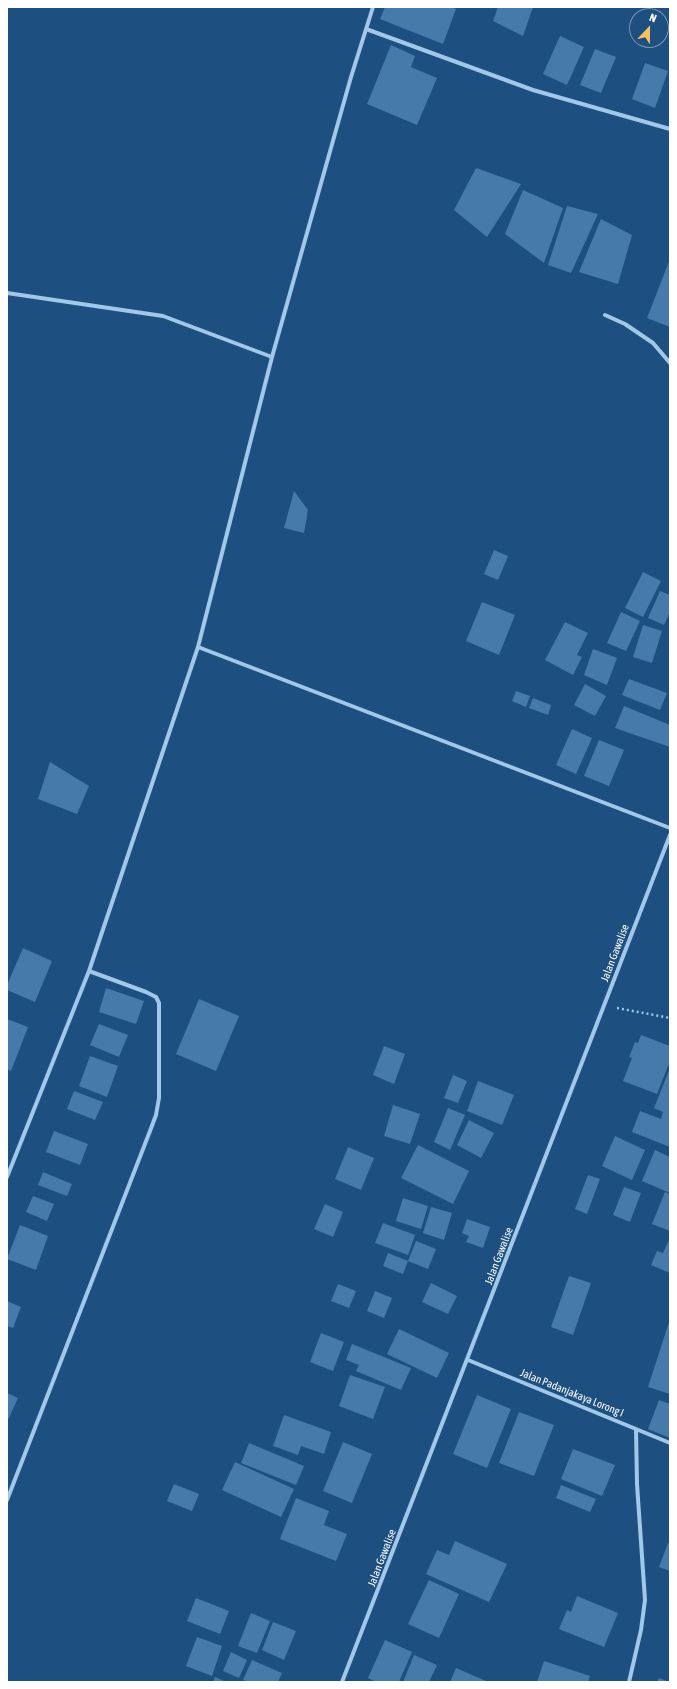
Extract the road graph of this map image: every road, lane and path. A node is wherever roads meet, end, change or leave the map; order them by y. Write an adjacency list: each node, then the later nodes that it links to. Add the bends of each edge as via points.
1 (373, 7): 2 (street)
2 (366, 30): 3 (street, via 533,90); 6 (street)
3 (670, 129)
4 (7, 293): 6 (street, via 163,316)
5 (605, 315): 7 (street, via 625,324 653,343)
6 (272, 357): 8 (street)
7 (670, 363)
8 (198, 647): 9 (street); 13 (street)
9 (670, 828)
10 (670, 835): 11 (street, Jalan Gawalise)
11 (664, 850): 12 (street); 14 (street, Jalan Gawalise)
12 (670, 853)
13 (89, 970): 16 (street); 20 (street, via 146,992 159,1003 159,1098 150,1132)
14 (605, 1006): 15 (path); 17 (street, Jalan Gawalise)
15 (670, 1018)
16 (7, 1177)
17 (468, 1360): 18 (street, Jalan Padanjakaya Lorong I); 21 (street, Jalan Gawalise)
18 (636, 1429): 19 (street, Jalan Padanjakaya Lorong I); 22 (street, via 645,1600)
19 (670, 1443)
20 (7, 1500)
21 (342, 1682)
22 (629, 1682)

